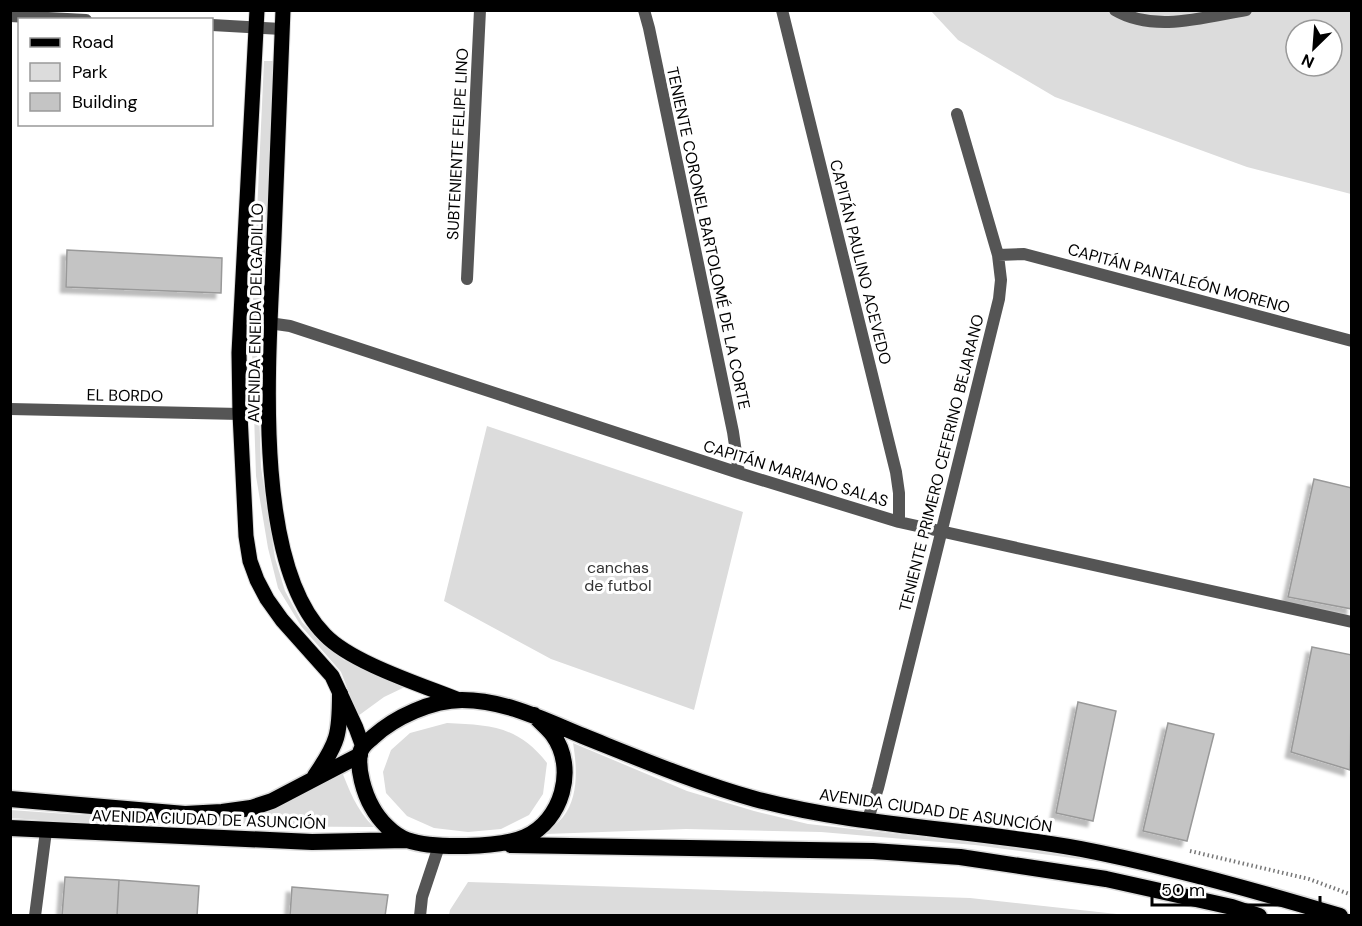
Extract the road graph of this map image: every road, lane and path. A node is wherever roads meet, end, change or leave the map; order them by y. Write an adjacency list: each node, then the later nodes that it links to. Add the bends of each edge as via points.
1 (257, 10): 11 (main road, AVENIDA ENEIDA DELGADILLO)
2 (283, 10): 12 (main road, AVENIDA ENEIDA DELGADILLO)
3 (480, 10): 15 (street, SUBTENIENTE FELIPE LINO)
4 (644, 10): 21 (street, TENIENTE CORONEL BARTOLOMÉ DE LA CORTE)
5 (782, 10): 22 (street, CAPITÁN PAULINO ACEVEDO, via 896,472)
6 (1115, 10): 7 (street, via 1141,21 1176,21)
7 (1246, 10)
8 (10, 16): 9 (street)
9 (48, 18)
10 (213, 25): 11 (street)
11 (256, 27): 12 (street); 16 (main road, AVENIDA ENEIDA DELGADILLO)
12 (282, 29): 17 (main road, AVENIDA ENEIDA DELGADILLO)
13 (957, 114): 14 (street, TENIENTE PRIMERO CEFERINO BEJARANO)
14 (998, 255): 18 (street, CAPITÁN PANTALEÓN MORENO, via 1024,254); 23 (street, TENIENTE PRIMERO CEFERINO BEJARANO, via 999,299)
15 (467, 279)
16 (241, 319): 17 (street, CAPITÁN MARIANO SALAS); 20 (main road, AVENIDA ENEIDA DELGADILLO)
17 (271, 322): 21 (street, CAPITÁN MARIANO SALAS); 26 (main road, AVENIDA ENEIDA DELGADILLO, via 271,456 278,523 296,592 325,636 349,653)
18 (1352, 341)
19 (10, 409): 20 (street, EL BORDO)
20 (240, 414): 25 (main road, AVENIDA ENEIDA DELGADILLO, via 250,561 267,599 332,676)
21 (739, 473): 22 (street, CAPITÁN MARIANO SALAS)
22 (899, 522): 23 (street, CAPITÁN MARIANO SALAS)
23 (940, 532): 24 (street, CAPITÁN MARIANO SALAS); 31 (street, TENIENTE PRIMERO CEFERINO BEJARANO)
24 (1352, 622)
25 (340, 694): 28 (main road, AVENIDA ENEIDA DELGADILLO, via 356,728); 29 (highway, via 340,728)
26 (459, 700): 27 (highway, via 491,703); 28 (highway, via 400,717)
27 (534, 715): 31 (highway, AVENIDA CIUDAD DE ASUNCIÓN, via 743,795 787,807); 35 (highway, via 554,736 563,756 562,793 545,823 527,837)
28 (361, 751): 29 (highway, AVENIDA CIUDAD DE ASUNCIÓN); 34 (highway, via 360,770 370,805 381,821)
29 (313, 779): 30 (highway, AVENIDA CIUDAD DE ASUNCIÓN, via 272,801 222,812 185,813)
30 (10, 799)
31 (868, 819): 40 (highway, AVENIDA CIUDAD DE ASUNCIÓN, via 1080,849 1221,880)
32 (10, 828): 33 (highway, AVENIDA CIUDAD DE ASUNCIÓN)
33 (46, 831): 34 (highway, AVENIDA CIUDAD DE ASUNCIÓN, via 312,842); 37 (street)
34 (405, 840): 36 (highway)
35 (498, 845): 36 (highway); 39 (highway, via 873,851 960,857 1106,879)
36 (439, 846): 38 (street)
37 (35, 915)
38 (420, 915)
39 (1259, 915)
40 (1340, 915)

